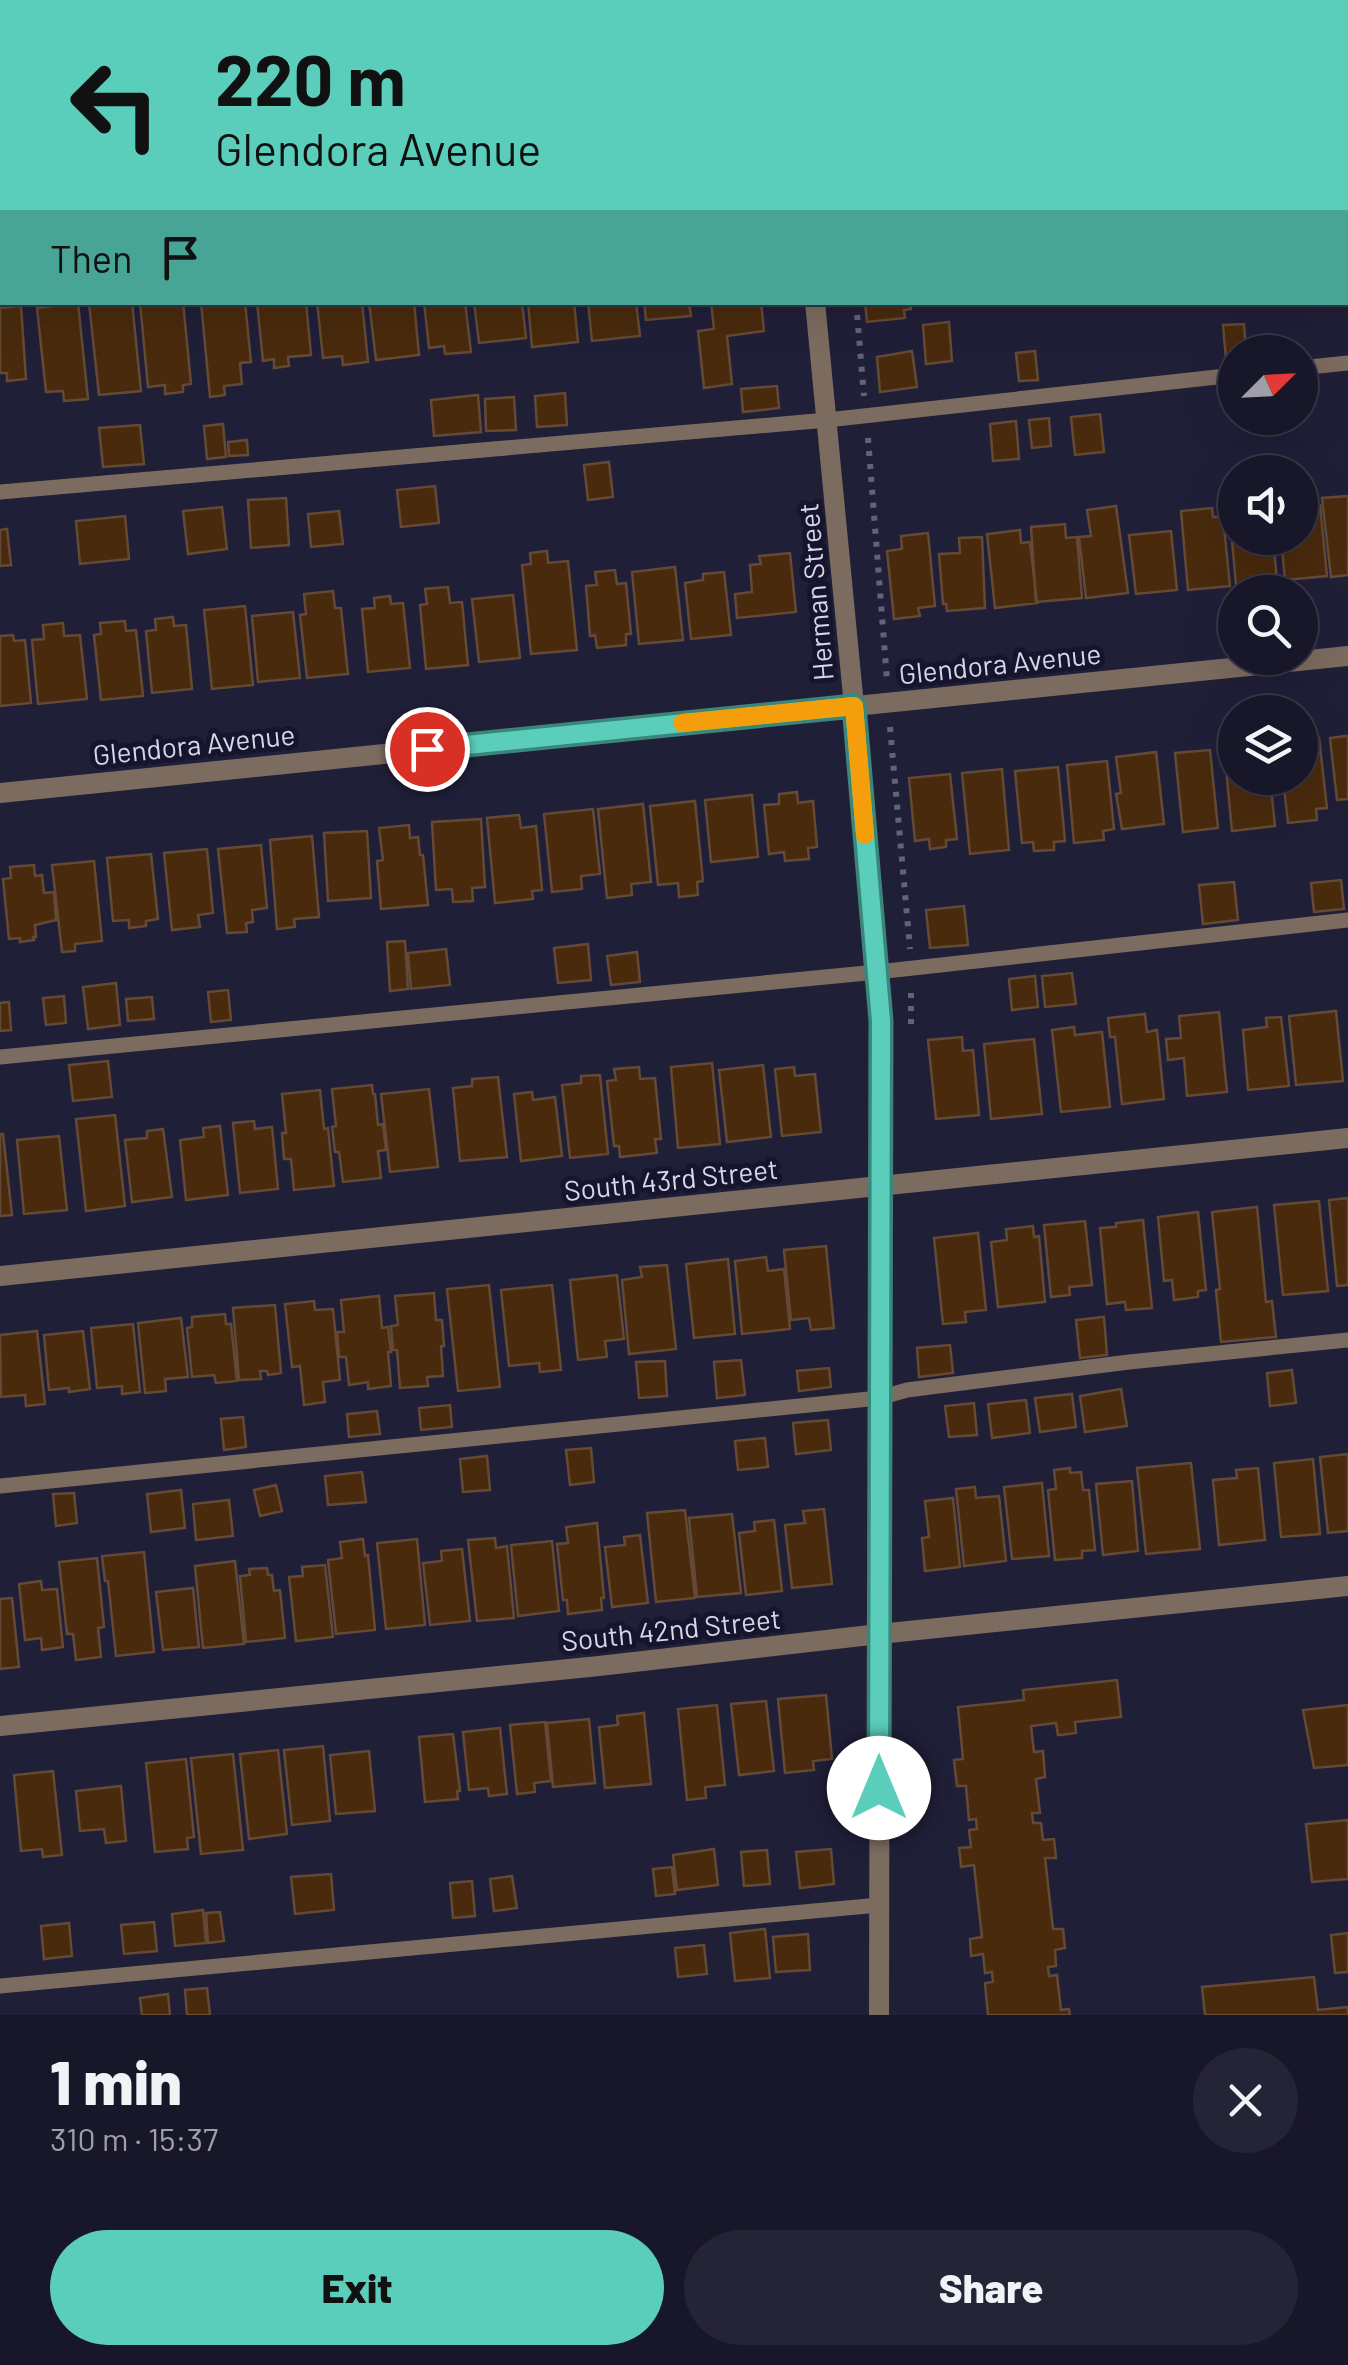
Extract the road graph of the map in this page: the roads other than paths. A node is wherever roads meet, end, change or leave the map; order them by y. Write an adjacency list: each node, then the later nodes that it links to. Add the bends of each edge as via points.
1 (816, 305): 5 (street, Herman Street)
2 (1348, 363): 3 (lane)
3 (1318, 366)
4 (1218, 378): 5 (lane)
5 (827, 420): 6 (lane); 8 (street, Herman Street)
6 (0, 492)
7 (1348, 656): 8 (street, Glendora Avenue)
8 (854, 706): 9 (street, Glendora Avenue); 11 (street, Herman Street)
9 (0, 792)
10 (1348, 920): 11 (lane)
11 (876, 972): 12 (lane); 14 (street, Herman Street)
12 (0, 1057)
13 (1348, 1138): 14 (street, South 43rd Street)
14 (880, 1186): 15 (street, South 43rd Street); 17 (street, Herman Street)
15 (0, 1276)
16 (1348, 1340): 17 (lane, via 1110,1364)
17 (879, 1398): 18 (lane); 20 (street, Herman Street)
18 (0, 1486)
19 (1348, 1586): 20 (street, South 42nd Street)
20 (879, 1634): 21 (street, South 42nd Street); 22 (street, Herman Street)
21 (0, 1726)
22 (879, 1904): 23 (lane); 24 (street, Herman Street)
23 (0, 1986)
24 (878, 2015)

